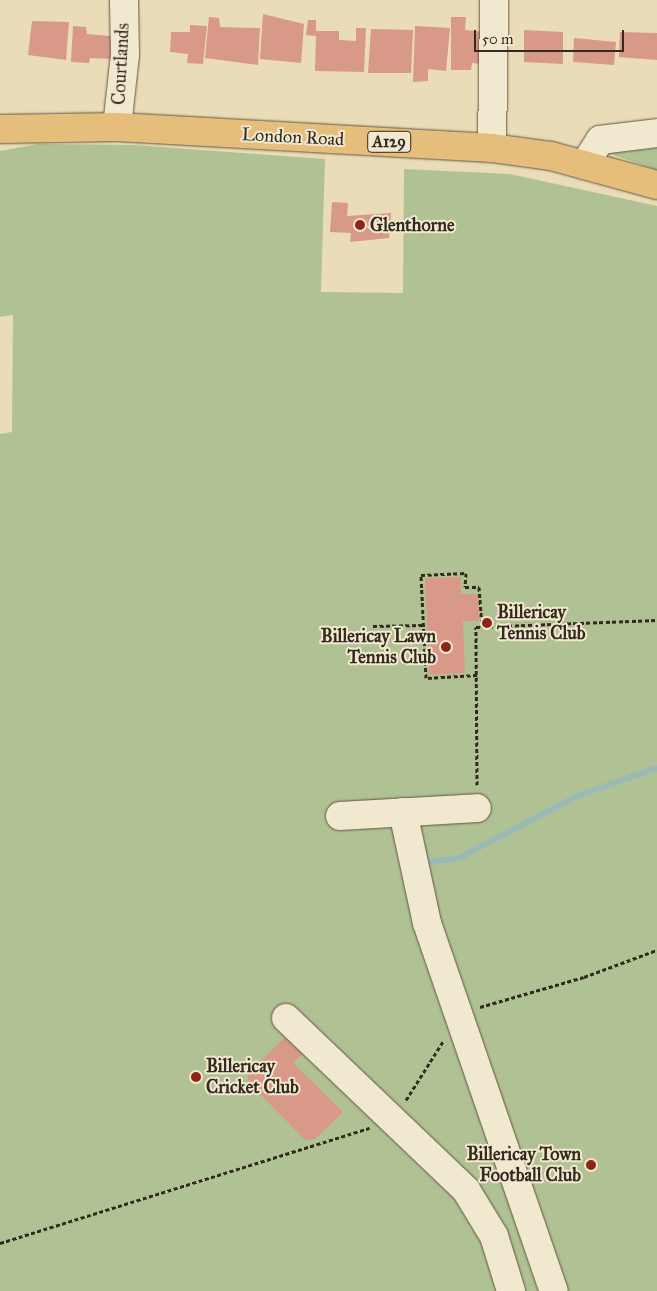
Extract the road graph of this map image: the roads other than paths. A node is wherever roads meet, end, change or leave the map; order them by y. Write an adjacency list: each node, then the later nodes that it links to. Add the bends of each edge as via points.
1 (124, 0): 3 (street, Courtlands, via 125,54)
2 (494, 0): 6 (street)
3 (117, 127): 4 (main road, London Road / A129); 6 (main road, London Road / A129)
4 (0, 129)
5 (657, 133): 7 (street, via 600,140)
6 (492, 148): 7 (main road, London Road / A129)
7 (584, 165): 8 (main road, London Road / A129)
8 (657, 185)
9 (477, 808): 10 (street)
10 (403, 812): 11 (street); 14 (street, via 427,923)
11 (340, 816)
12 (286, 1018): 13 (street, via 395,1118 466,1190 494,1236)
13 (511, 1291)
14 (554, 1291)

